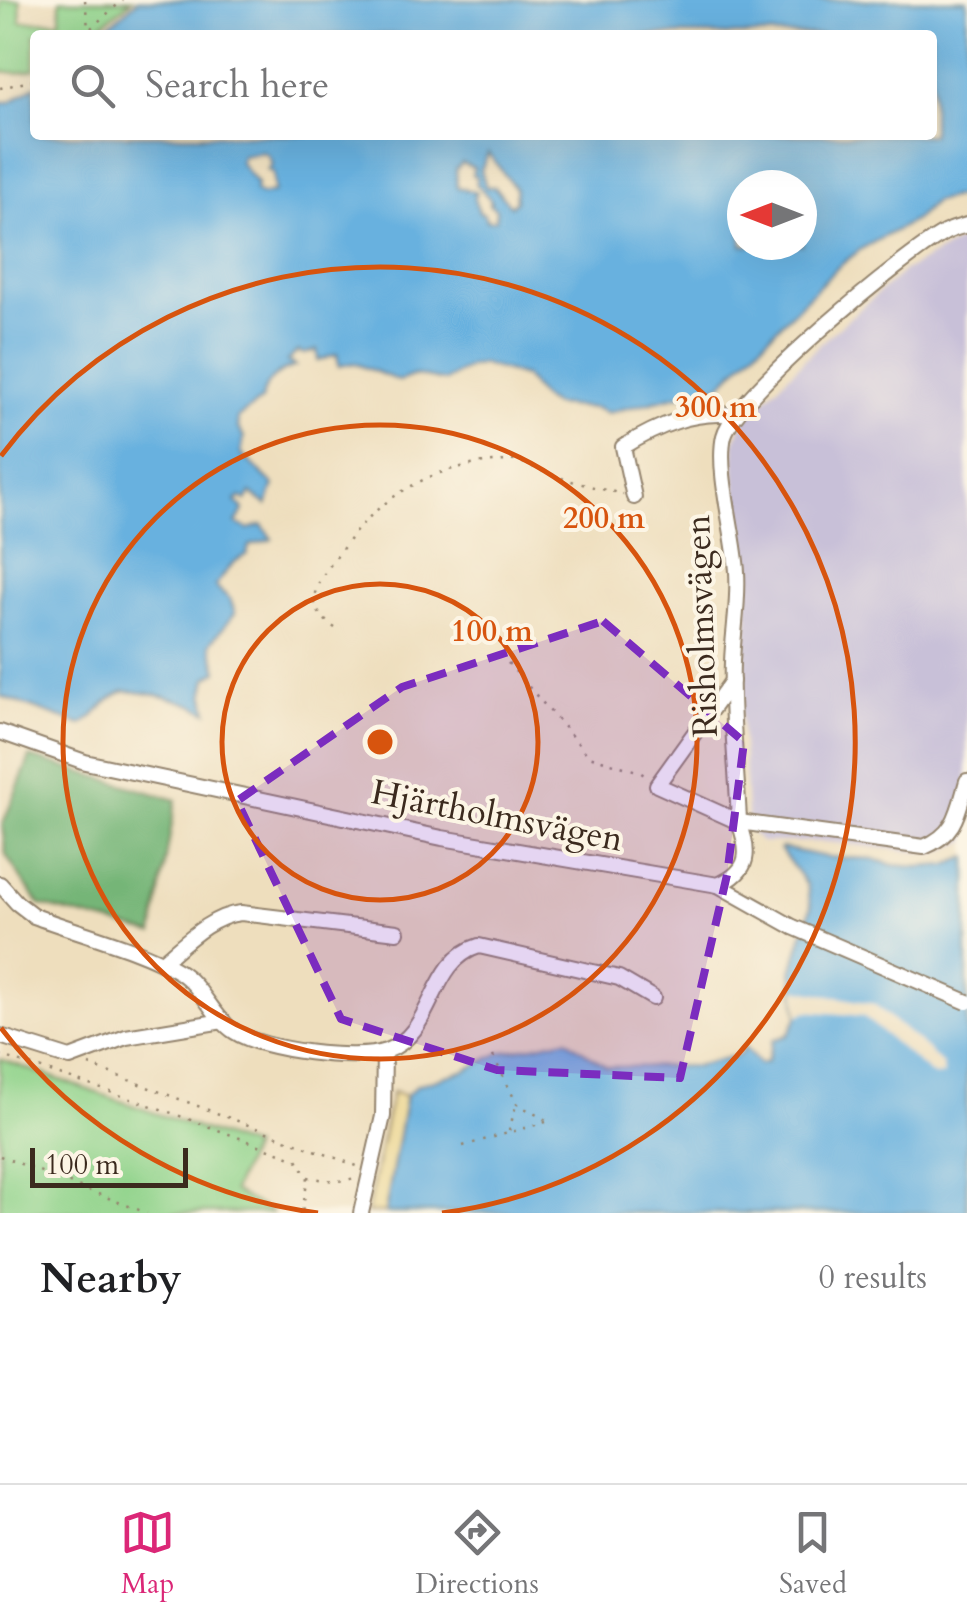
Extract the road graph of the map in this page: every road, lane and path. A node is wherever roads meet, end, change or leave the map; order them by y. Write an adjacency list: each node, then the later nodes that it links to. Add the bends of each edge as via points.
1 (86, 0): 3 (path)
2 (123, 0): 3 (path)
3 (88, 29)
4 (30, 81): 5 (path)
5 (0, 88)
6 (967, 225): 7 (street, via 904,261 822,328)
7 (734, 416): 8 (street, via 689,416 623,447); 11 (street, Risholmsvägen, via 722,458 737,571)
8 (634, 497): 9 (path, via 517,460 452,468 424,480 364,519 319,580 316,610)
9 (335, 628)
10 (508, 663): 14 (path, via 589,756 640,772)
11 (733, 680): 14 (street); 15 (street, Risholmsvägen)
12 (0, 732): 17 (street, Hjärtholmsvägen, via 85,762 442,838)
13 (967, 781): 15 (street, via 955,822 941,840 924,847)
14 (657, 785): 15 (street)
15 (739, 822): 17 (street, Risholmsvägen, via 748,846 743,865)
16 (0, 884): 19 (street, via 34,916)
17 (718, 886): 21 (street, Hjärtholmsvägen, bridge, via 793,927)
18 (397, 932): 19 (street, via 228,914)
19 (162, 962): 22 (street, via 182,972)
20 (652, 998): 24 (street, via 620,978 479,946 448,966 424,1017 405,1041)
21 (967, 1002)
22 (223, 1021): 24 (street, via 236,1033 272,1045 357,1056); 27 (street, via 126,1037)
23 (0, 1036): 27 (street)
24 (384, 1052): 32 (street)
25 (0, 1056): 33 (path, via 297,1159)
26 (493, 1056): 28 (path)
27 (70, 1058): 32 (path)
28 (517, 1104): 29 (path); 29 (path, via 548,1121)
29 (509, 1132): 30 (path)
30 (463, 1146)
31 (0, 1156): 34 (path)
32 (373, 1169): 33 (path, via 350,1180); 36 (street)
33 (308, 1177): 35 (path)
34 (147, 1213)
35 (302, 1213)
36 (362, 1213)

